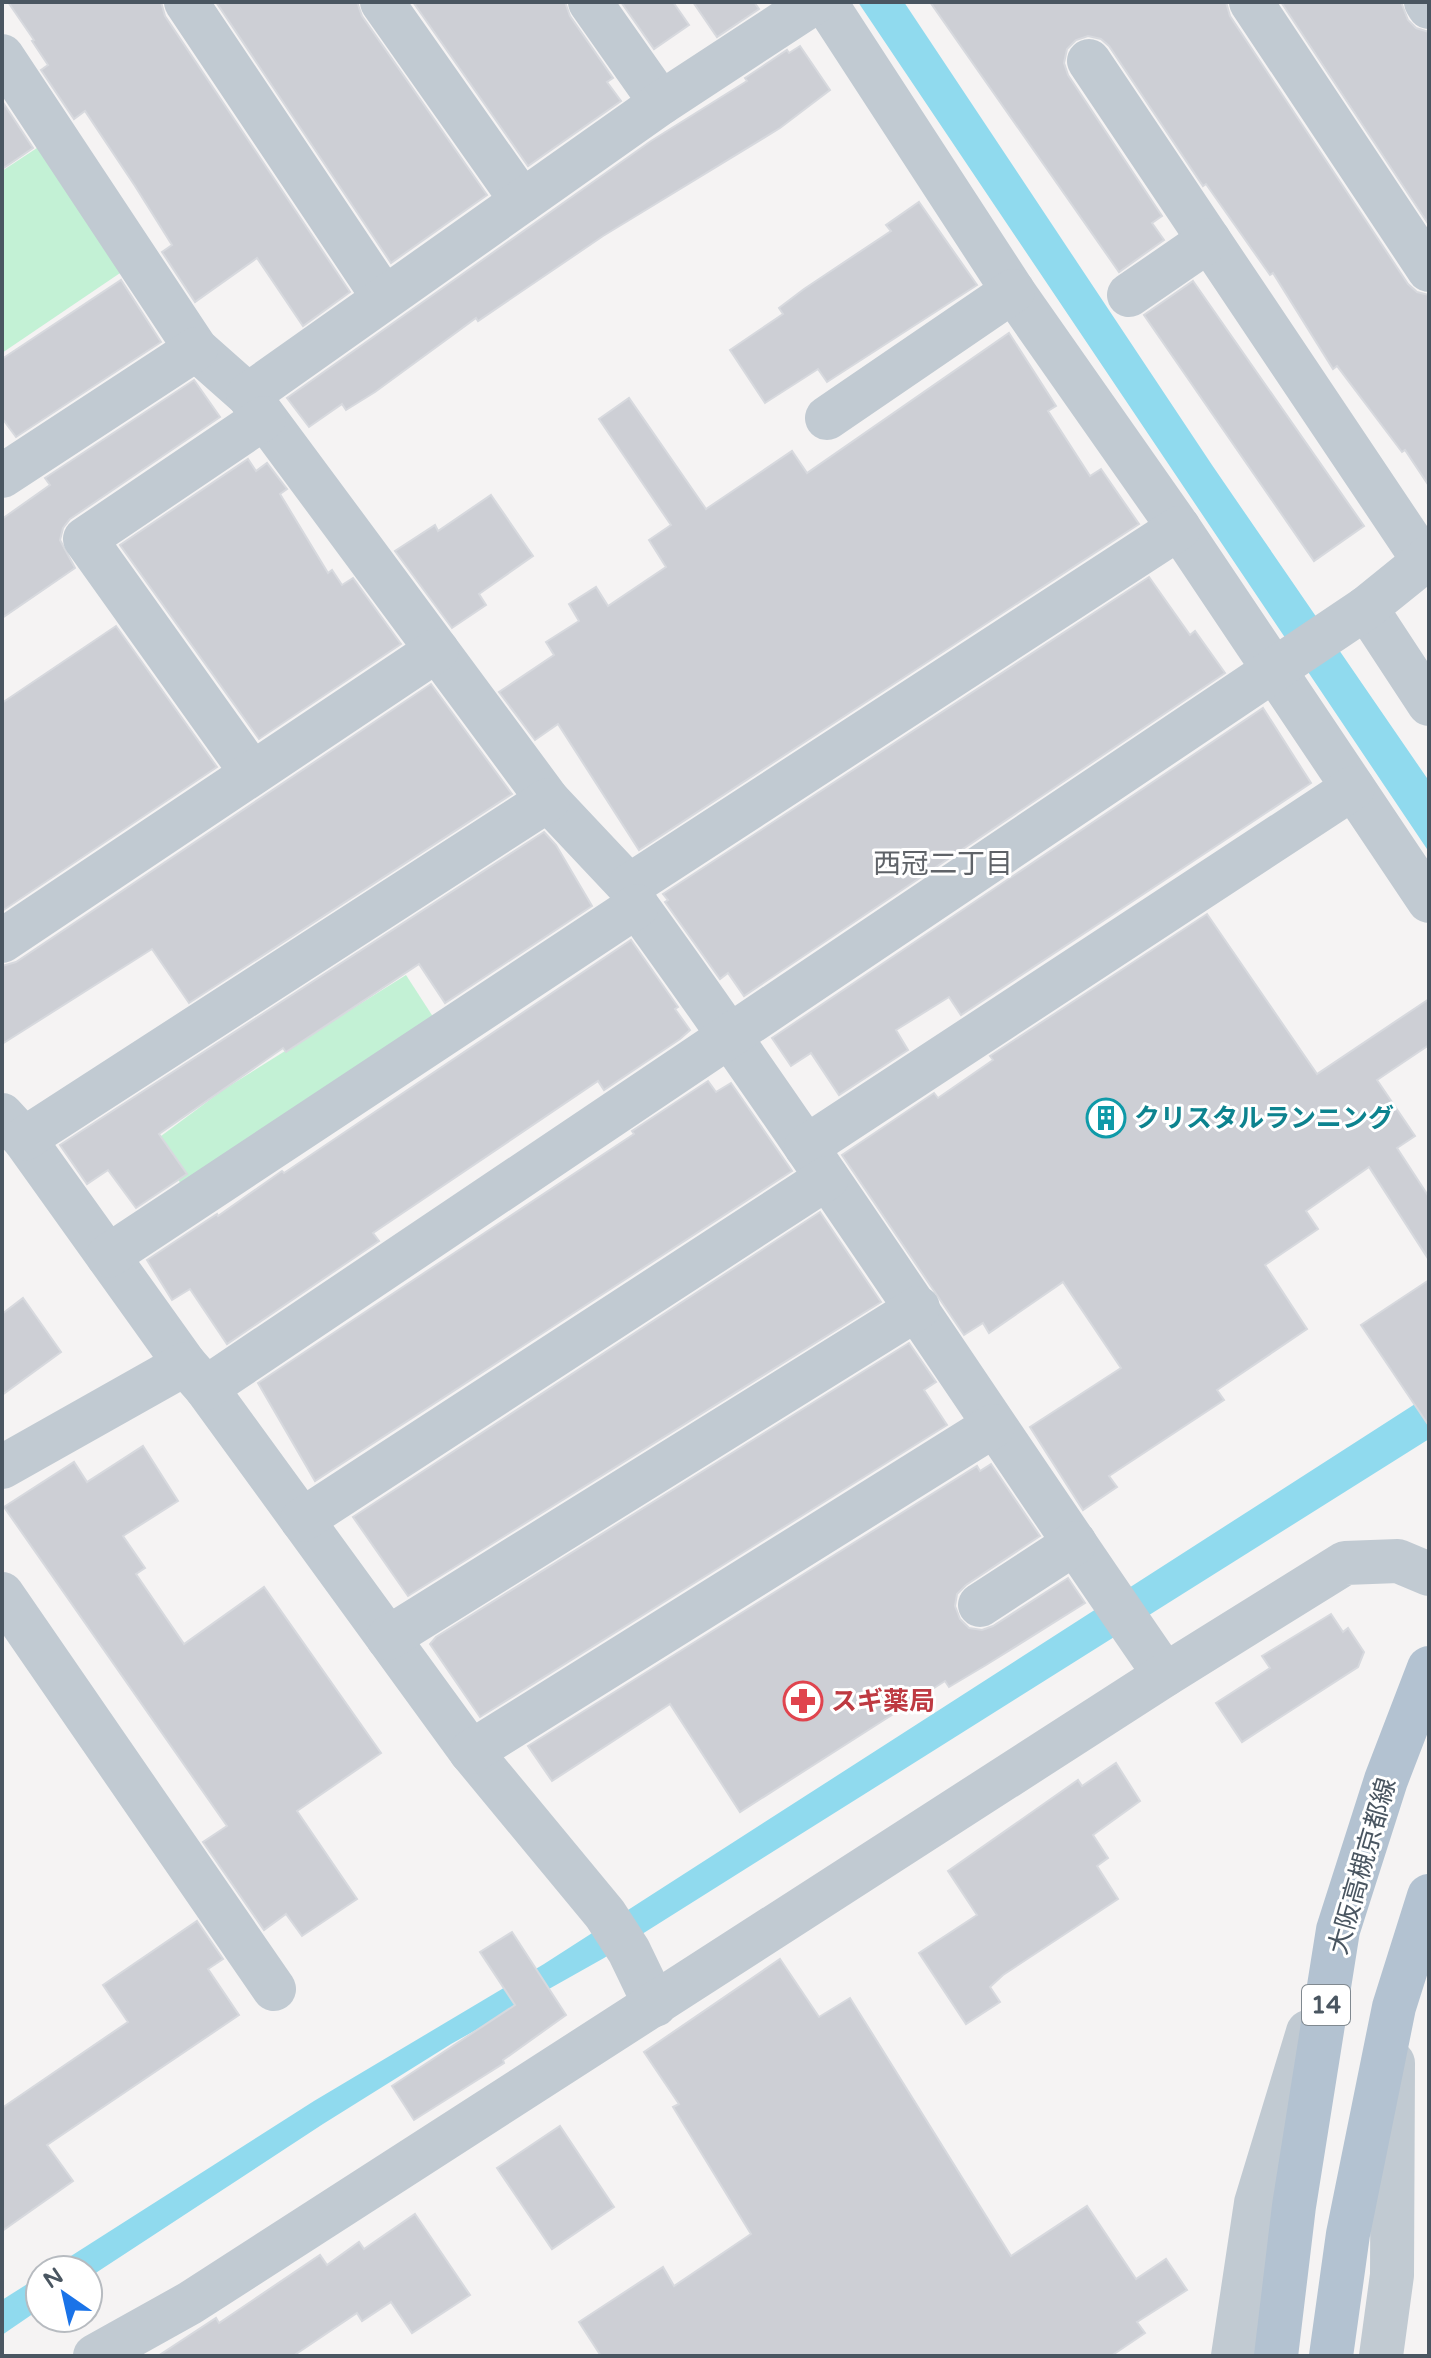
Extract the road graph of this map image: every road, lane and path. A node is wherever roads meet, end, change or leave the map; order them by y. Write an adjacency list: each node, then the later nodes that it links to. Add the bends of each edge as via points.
1 (186, 2): 16 (street)
2 (382, 2): 11 (street)
3 (590, 2): 10 (street)
4 (1251, 2): 13 (street)
5 (1426, 2): 7 (street)
6 (839, 6): 10 (street); 14 (street)
7 (1429, 7)
8 (1089, 61): 12 (street)
9 (5, 67): 17 (street)
10 (661, 103): 11 (street)
11 (522, 201): 16 (street)
12 (1209, 240): 15 (street); 22 (street)
13 (1429, 270)
14 (1013, 291): 19 (street); 21 (street)
15 (1129, 295)
16 (384, 298): 18 (street)
17 (196, 349): 18 (street); 20 (street)
18 (256, 406): 24 (street); 27 (street, via 85,539)
19 (827, 418)
20 (2, 476)
21 (1179, 528): 25 (street); 30 (street)
22 (1426, 559): 23 (street)
23 (1356, 615): 25 (street); 26 (street)
24 (437, 650): 27 (street); 29 (street)
25 (1280, 666): 28 (street); 33 (street)
26 (1429, 704)
27 (252, 773): 32 (street)
28 (1353, 788): 31 (street); 35 (street)
29 (548, 800): 30 (street); 34 (street)
30 (633, 896): 33 (street); 36 (street)
31 (1429, 901)
32 (2, 941)
33 (731, 1036): 35 (street); 38 (street)
34 (13, 1127): 36 (street)
35 (816, 1163): 37 (street); 41 (street)
36 (108, 1256): 38 (street)
37 (918, 1308): 39 (street); 46 (street)
38 (196, 1376): 40 (street); 41 (street)
39 (993, 1426): 42 (street); 49 (street)
40 (2, 1467)
41 (302, 1520): 46 (street)
42 (1075, 1543): 45 (street); 48 (street)
43 (1429, 1574): 48 (street, via 1398,1561 1345,1563)
44 (2, 1594): 52 (street)
45 (980, 1605)
46 (388, 1638): 49 (street)
47 (1429, 1668): 51 (main road, 大阪高槻京都線 / 14)
48 (1165, 1675): 53 (street)
49 (471, 1752): 53 (street, via 605,1914)
50 (1429, 1896): 54 (main road)
51 (1338, 1930): 56 (street, via 1256,2203); 57 (main road, 大阪高槻京都線 / 14)
52 (274, 1989)
53 (655, 2005): 55 (street, via 190,2303)
54 (1394, 2007): 58 (main road, via 1348,2234); 59 (street, via 1392,2275)
55 (95, 2356)
56 (1233, 2356)
57 (1276, 2356)
58 (1331, 2356)
59 (1381, 2356)

